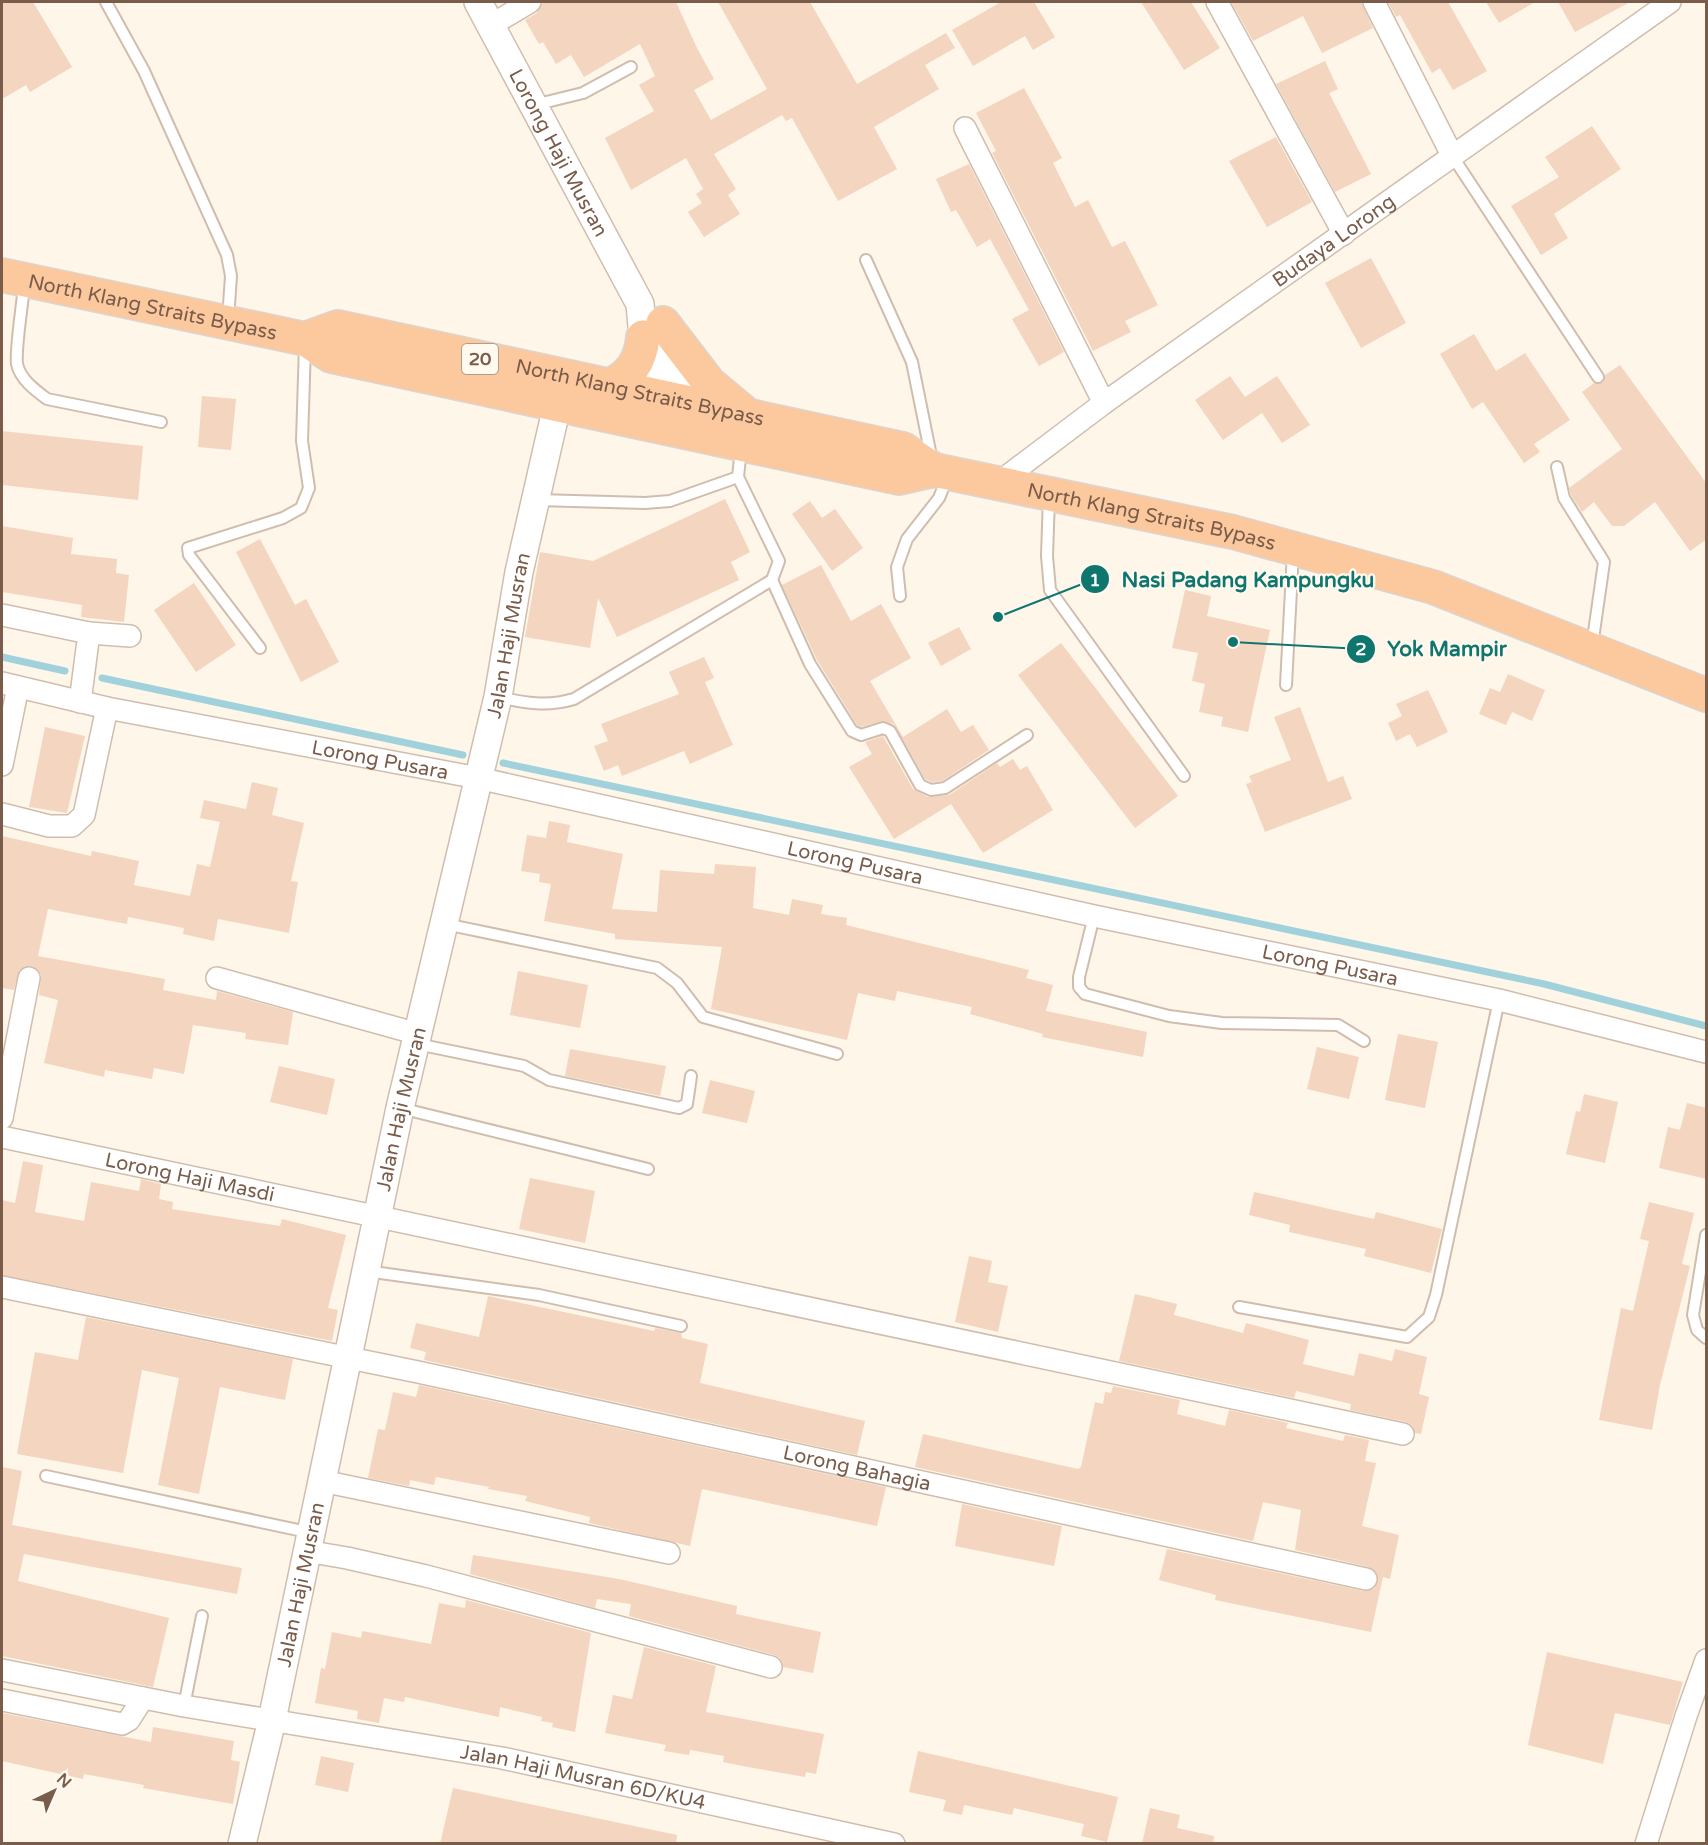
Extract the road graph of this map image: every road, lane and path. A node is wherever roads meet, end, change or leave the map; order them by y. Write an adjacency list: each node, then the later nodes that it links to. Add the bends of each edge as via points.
1 (106, 2): 16 (lane, via 144,71 227,255 231,276)
2 (478, 2): 7 (street, Lorong Haji Musran)
3 (530, 2): 7 (street)
4 (1217, 2): 12 (street)
5 (1374, 2): 11 (street)
6 (1667, 2): 11 (street, Budaya Lorong)
7 (491, 25): 9 (street, Lorong Haji Musran)
8 (631, 67): 9 (lane, via 583,93)
9 (534, 106): 15 (street, Lorong Haji Musran)
10 (965, 128): 21 (street)
11 (1453, 157): 12 (street, Budaya Lorong); 18 (lane)
12 (1344, 234): 21 (street, Budaya Lorong)
13 (866, 260): 26 (lane, via 912,362)
14 (13, 278): 16 (highway, North Klang Straits Bypass / 20); 23 (lane, via 17,363 34,389 47,399)
15 (649, 321): 19 (highway, via 633,369); 22 (street, Lorong Haji Musran, via 677,361); 24 (highway, via 709,383)
16 (227, 322): 17 (highway, North Klang Straits Bypass / 20)
17 (305, 339): 20 (highway, North Klang Straits Bypass / 20, via 331,356); 37 (lane, via 302,441 309,488 301,507 283,518 188,548 189,555)
18 (1598, 377)
19 (608, 386): 20 (highway, North Klang Straits Bypass / 20); 22 (highway, North Klang Straits Bypass / 20)
20 (561, 390): 22 (highway, North Klang Straits Bypass / 20); 30 (street, Jalan Haji Musran)
21 (1104, 403): 28 (street, Budaya Lorong)
22 (664, 411): 24 (highway, North Klang Straits Bypass / 20)
23 (161, 422)
24 (745, 428): 26 (highway, North Klang Straits Bypass / 20, via 903,448); 27 (lane)
25 (1557, 467): 38 (lane, via 1564,498 1604,562)
26 (942, 472): 28 (highway, North Klang Straits Bypass / 20); 33 (lane, via 939,498 907,539 897,567)
27 (738, 477): 30 (lane, via 670,501); 32 (lane, via 779,561)
28 (998, 483): 29 (highway, North Klang Straits Bypass / 20)
29 (1049, 494): 31 (highway, North Klang Straits Bypass / 20); 47 (lane, via 1050,590)
30 (535, 500): 42 (street, Jalan Haji Musran)
31 (1293, 548): 38 (highway, North Klang Straits Bypass / 20, via 1433,587); 40 (lane)
32 (772, 580): 42 (lane, via 574,699 537,705); 45 (lane, via 810,664 852,731 861,735 883,728 890,731 920,785 931,790 945,788)
33 (900, 596)
34 (2, 615): 35 (street)
35 (89, 633): 36 (street); 43 (street)
36 (130, 636)
37 (260, 648)
38 (1592, 650): 41 (highway, North Klang Straits Bypass / 20)
39 (10, 685): 43 (street, Lorong Pusara); 46 (street)
40 (1286, 685)
41 (1707, 695)
42 (498, 698): 48 (street, Jalan Haji Musran)
43 (80, 702): 44 (street, Lorong Pusara)
44 (107, 708): 48 (street, Lorong Pusara); 49 (street, via 84,815 72,826 49,826)
45 (1027, 735)
46 (2, 765)
47 (1184, 776)
48 (478, 778): 50 (street, Lorong Pusara); 51 (street, Jalan Haji Musran)
49 (2, 814)
50 (1094, 916): 54 (street, Lorong Pusara); 55 (lane, via 1078,977 1085,994 1169,1016 1222,1023 1338,1025)
51 (445, 924): 56 (street, Jalan Haji Musran); 58 (lane, via 657,968 677,983 703,1017)
52 (29, 978): 61 (street)
53 (217, 978): 56 (street)
54 (1499, 1000): 57 (street, Lorong Pusara); 68 (lane, via 1429,1317 1407,1337)
55 (1364, 1041)
56 (422, 1042): 59 (lane, via 524,1065 549,1080 679,1108 687,1104); 60 (street, Jalan Haji Musran)
57 (1707, 1052)
58 (837, 1054)
59 (691, 1076)
60 (400, 1108): 63 (lane); 64 (street, Jalan Haji Musran)
61 (2, 1118)
62 (2, 1137): 64 (street, Lorong Haji Masdi)
63 (648, 1169)
64 (377, 1218): 66 (street, Jalan Haji Musran); 72 (street, Lorong Haji Masdi)
65 (1707, 1235): 70 (lane, via 1693,1315 1697,1330)
66 (366, 1271): 69 (lane, via 539,1295); 71 (street, Jalan Haji Musran)
67 (2, 1287): 71 (street, Lorong Bahagia)
68 (1239, 1307)
69 (681, 1326)
70 (1707, 1338)
71 (349, 1358): 74 (street, Jalan Haji Musran); 77 (street, Lorong Bahagia)
72 (1403, 1434)
73 (46, 1476): 75 (lane)
74 (322, 1481): 75 (street, Jalan Haji Musran); 76 (street)
75 (313, 1546): 80 (street); 85 (street, Jalan Haji Musran)
76 (669, 1553)
77 (1366, 1579)
78 (202, 1616): 84 (lane)
79 (1707, 1660): 89 (street)
80 (771, 1667)
81 (2, 1670): 82 (street, Jalan Haji Musran 6D/KU4)
82 (143, 1698): 83 (street, via 122,1724); 84 (street, Jalan Haji Musran 6D/KU4)
83 (2, 1700)
84 (184, 1706): 85 (street, Jalan Haji Musran 6D/KU4)
85 (272, 1719): 86 (street, Jalan Haji Musran 6D/KU4, via 502,1758); 87 (street, Jalan Haji Musran)
86 (843, 1838): 88 (street, Jalan Haji Musran 6D/KU4)
87 (242, 1844)
88 (894, 1844)
89 (1646, 1844)

